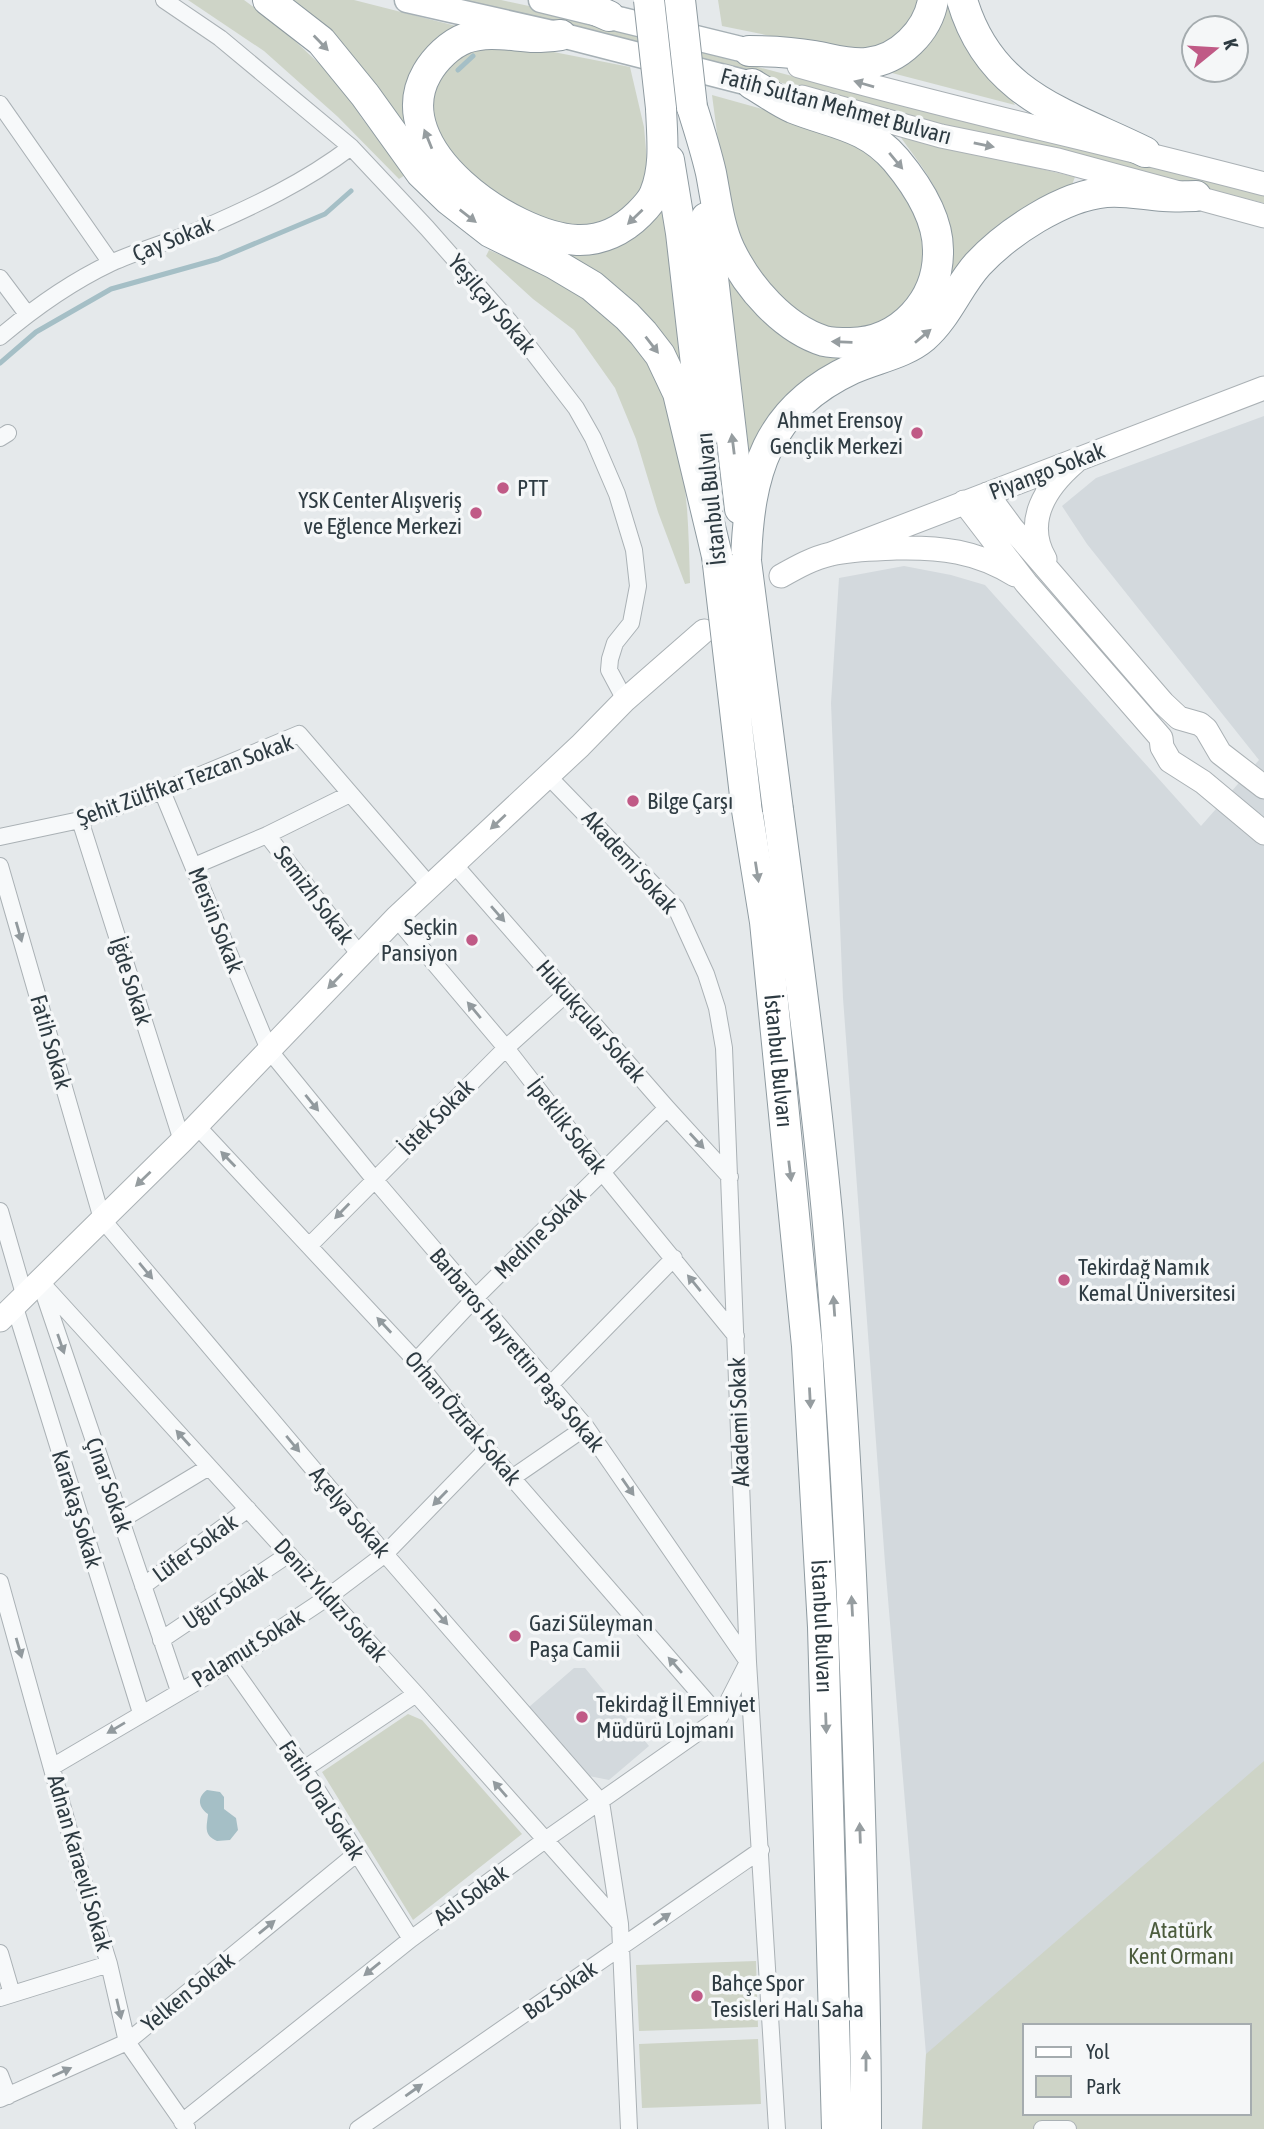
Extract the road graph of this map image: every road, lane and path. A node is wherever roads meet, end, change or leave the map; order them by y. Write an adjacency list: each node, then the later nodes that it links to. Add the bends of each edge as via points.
1 (164, 0): 17 (street, Yeşilçay Sokak, via 220,38)
2 (268, 0): 31 (highway, one-way to 31, via 321,41 421,173 449,200 490,232 592,286 643,333 660,355 678,393)
3 (407, 0): 11 (main road, Fatih Sultan Mehmet Bulvarı)
4 (541, 0): 10 (main road, Fatih Sultan Mehmet Bulvarı)
5 (573, 0): 10 (highway)
6 (649, 0): 16 (highway, İstanbul Bulvarı, bridge)
7 (680, 0): 15 (highway, İstanbul Bulvarı, bridge)
8 (933, 0): 12 (highway, via 913,39 882,59 867,63)
9 (962, 0): 18 (highway, via 982,46 1024,90 1055,112)
10 (609, 16): 12 (main road, Fatih Sultan Mehmet Bulvarı)
11 (561, 35): 13 (main road, Fatih Sultan Mehmet Bulvarı); 16 (highway, one-way to 11, via 663,153 655,194 630,224 616,232 578,240 556,236 522,224 467,189 435,157 421,123 420,90 431,66 453,45 481,34)
12 (749, 51): 18 (main road, Fatih Sultan Mehmet Bulvarı, one-way to 12, via 883,90)
13 (752, 84): 15 (highway, one-way to 15, via 788,105 864,132 896,160 922,196 939,247 934,284 915,314 885,337 867,342 825,341 800,329 760,295 738,265 722,230); 20 (main road, Fatih Sultan Mehmet Bulvarı, one-way to 20, via 941,136)
14 (0, 104): 22 (street)
15 (692, 107): 32 (highway, İstanbul Bulvarı, one-way to 15)
16 (661, 108): 31 (highway, İstanbul Bulvarı, via 694,335)
17 (351, 147): 22 (street, Çay Sokak, via 285,191); 37 (street, Yeşilçay Sokak, via 509,321 576,408 593,438 634,550 638,586 631,622 615,643 609,670)
18 (1145, 152): 19 (main road, Fatih Sultan Mehmet Bulvarı)
19 (1264, 184)
20 (1196, 196): 21 (main road, Fatih Sultan Mehmet Bulvarı); 32 (highway, one-way to 20, via 755,476 777,429 812,392 924,338 977,265 1001,242 1052,210 1107,192)
21 (1264, 216)
22 (111, 264): 24 (street, Çay Sokak)
23 (0, 278): 24 (street)
24 (27, 314): 25 (street, Çay Sokak)
25 (0, 337)
26 (1264, 388): 27 (main road, Piyango Sokak)
27 (1079, 459): 28 (main road, Piyango Sokak); 34 (main road, via 1037,510 1039,550)
28 (987, 494): 29 (main road, Piyango Sokak); 34 (main road)
29 (964, 502): 30 (main road, Piyango Sokak); 35 (main road)
30 (831, 554): 33 (main road); 35 (main road, via 927,547 955,550 997,564)
31 (717, 556): 110 (highway, İstanbul Bulvarı, one-way to 110, bridge, via 765,922 807,1346 823,1626)
32 (746, 561): 111 (highway, İstanbul Bulvarı, one-way to 32, bridge, via 854,1636 827,1214)
33 (781, 576)
34 (1055, 577): 38 (main road)
35 (1026, 583): 39 (main road)
36 (704, 631): 37 (main road)
37 (625, 700): 42 (main road)
38 (1179, 718): 39 (main road, via 1167,725); 40 (main road, via 1200,724)
39 (1161, 738): 41 (main road, via 1170,761)
40 (1212, 743): 41 (main road, via 1199,766); 43 (main road)
41 (1184, 768): 47 (main road)
42 (548, 776): 50 (main road, one-way to 50); 62 (street, Akademi Sokak, via 670,901 692,940 713,996 724,1048)
43 (1264, 787)
44 (162, 791): 45 (street, Şehit Zülfikar Tezcan Sokak, via 299,734); 46 (street, Şehit Zülfikar Tezcan Sokak); 52 (street, Mersin Sokak)
45 (349, 794): 48 (street); 53 (street, Şehit Zülfikar Tezcan Sokak)
46 (80, 820): 49 (street, Şehit Zülfikar Tezcan Sokak); 60 (street, İğde Sokak)
47 (1264, 833)
48 (267, 835): 52 (street); 55 (street, Semizh Sokak)
49 (0, 837)
50 (453, 863): 53 (main road); 56 (street, Hukukçular Sokak, one-way to 56)
51 (0, 866): 65 (street, Fatih Sokak, one-way to 65)
52 (194, 866): 58 (street, Mersin Sokak)
53 (430, 886): 54 (main road)
54 (396, 918): 55 (main road); 57 (street, İpeklik Sokak, one-way to 54)
55 (360, 956): 58 (main road, one-way to 58)
56 (567, 993): 57 (street, İstek Sokak); 59 (street, Hukukçular Sokak)
57 (506, 1048): 61 (street, İpeklik Sokak); 63 (street, İstek Sokak)
58 (269, 1051): 60 (main road); 63 (street, Barbaros Hayrettin Paşa Sokak, one-way to 63)
59 (667, 1108): 61 (street, Medine Sokak); 62 (street, Hukukçular Sokak, one-way to 62)
60 (190, 1134): 65 (main road, one-way to 65); 66 (street, Orhan Öztrak Sokak, one-way to 60)
61 (602, 1172): 67 (street, İpeklik Sokak); 68 (street, Medine Sokak)
62 (730, 1177): 70 (street, Akademi Sokak)
63 (374, 1179): 66 (street, İstek Sokak, one-way to 66); 68 (street, Barbaros Hayrettin Paşa Sokak)
64 (0, 1210): 69 (street)
65 (102, 1219): 69 (main road); 79 (street, Açelya Sokak, one-way to 79)
66 (310, 1245): 71 (street, Orhan Öztrak Sokak, one-way to 66)
67 (674, 1258): 70 (street, İpeklik Sokak, one-way to 67); 72 (street)
68 (475, 1298): 71 (street, Medine Sokak); 72 (street, Barbaros Hayrettin Paşa Sokak)
69 (19, 1299): 75 (street, Deniz Yıldızı Sokak, one-way to 69); 78 (street, Çınar Sokak, one-way to 78); 89 (street, Karakaş Sokak)
70 (736, 1336): 85 (street, Akademi Sokak)
71 (416, 1361): 74 (street, Orhan Öztrak Sokak)
72 (550, 1385): 73 (street, Barbaros Hayrettin Paşa Sokak)
73 (586, 1427): 76 (street); 85 (street, Barbaros Hayrettin Paşa Sokak, one-way to 85)
74 (487, 1449): 76 (street, Orhan Öztrak Sokak); 79 (street, Palamut Sokak, one-way to 79)
75 (209, 1467): 77 (street, Deniz Yıldızı Sokak); 78 (street)
76 (513, 1478): 90 (street, Orhan Öztrak Sokak, one-way to 76)
77 (248, 1510): 80 (street, Deniz Yıldızı Sokak); 82 (street, Lüfer Sokak)
78 (121, 1520): 82 (street, Çınar Sokak)
79 (385, 1553): 83 (street, Palamut Sokak); 93 (street, Açelya Sokak, one-way to 93)
80 (289, 1554): 83 (street, Deniz Yıldızı Sokak); 84 (street, Uğur Sokak)
81 (0, 1582): 91 (street, Adnan Karaevli Sokak, one-way to 91)
82 (143, 1586): 84 (street, Çınar Sokak)
83 (328, 1597): 86 (street, Palamut Sokak); 88 (street, Deniz Yıldızı Sokak)
84 (161, 1640): 87 (street, Çınar Sokak)
85 (748, 1662): 90 (street, Aslı Sokak); 95 (street, Akademi Sokak)
86 (229, 1663): 87 (street, Palamut Sokak); 92 (street, Fatih Oral Sokak)
87 (179, 1691): 89 (street, Palamut Sokak)
88 (416, 1694): 92 (street); 94 (street, Deniz Yıldızı Sokak, one-way to 88)
89 (141, 1713): 91 (street, Palamut Sokak, one-way to 91)
90 (720, 1717): 93 (street, Aslı Sokak)
91 (52, 1767): 101 (street, Adnan Karaevli Sokak)
92 (304, 1769): 96 (street, Fatih Oral Sokak)
93 (601, 1802): 94 (street, Aslı Sokak); 97 (street)
94 (545, 1840): 97 (street, Deniz Yıldızı Sokak); 98 (street, Aslı Sokak)
95 (761, 1850): 99 (street, Boz Sokak, one-way to 95); 109 (street, Akademi Sokak)
96 (356, 1854): 98 (street, Fatih Oral Sokak); 103 (street, Yelken Sokak, one-way to 96)
97 (620, 1924): 99 (street)
98 (411, 1939): 106 (street, Aslı Sokak, one-way to 106)
99 (621, 1947): 107 (street, Boz Sokak, one-way to 99); 108 (street)
100 (0, 1953): 102 (street)
101 (109, 1964): 102 (street); 103 (street, Adnan Karaevli Sokak, one-way to 103)
102 (6, 1996)
103 (127, 2042): 105 (street, Yelken Sokak, one-way to 103); 106 (street, Adnan Karaevli Sokak)
104 (0, 2075): 105 (street)
105 (4, 2098)
106 (185, 2125)
107 (358, 2129)
108 (629, 2129)
109 (777, 2129)
110 (837, 2129)
111 (866, 2129)
112 (1042, 2129): 113 (street)
113 (1068, 2129)

